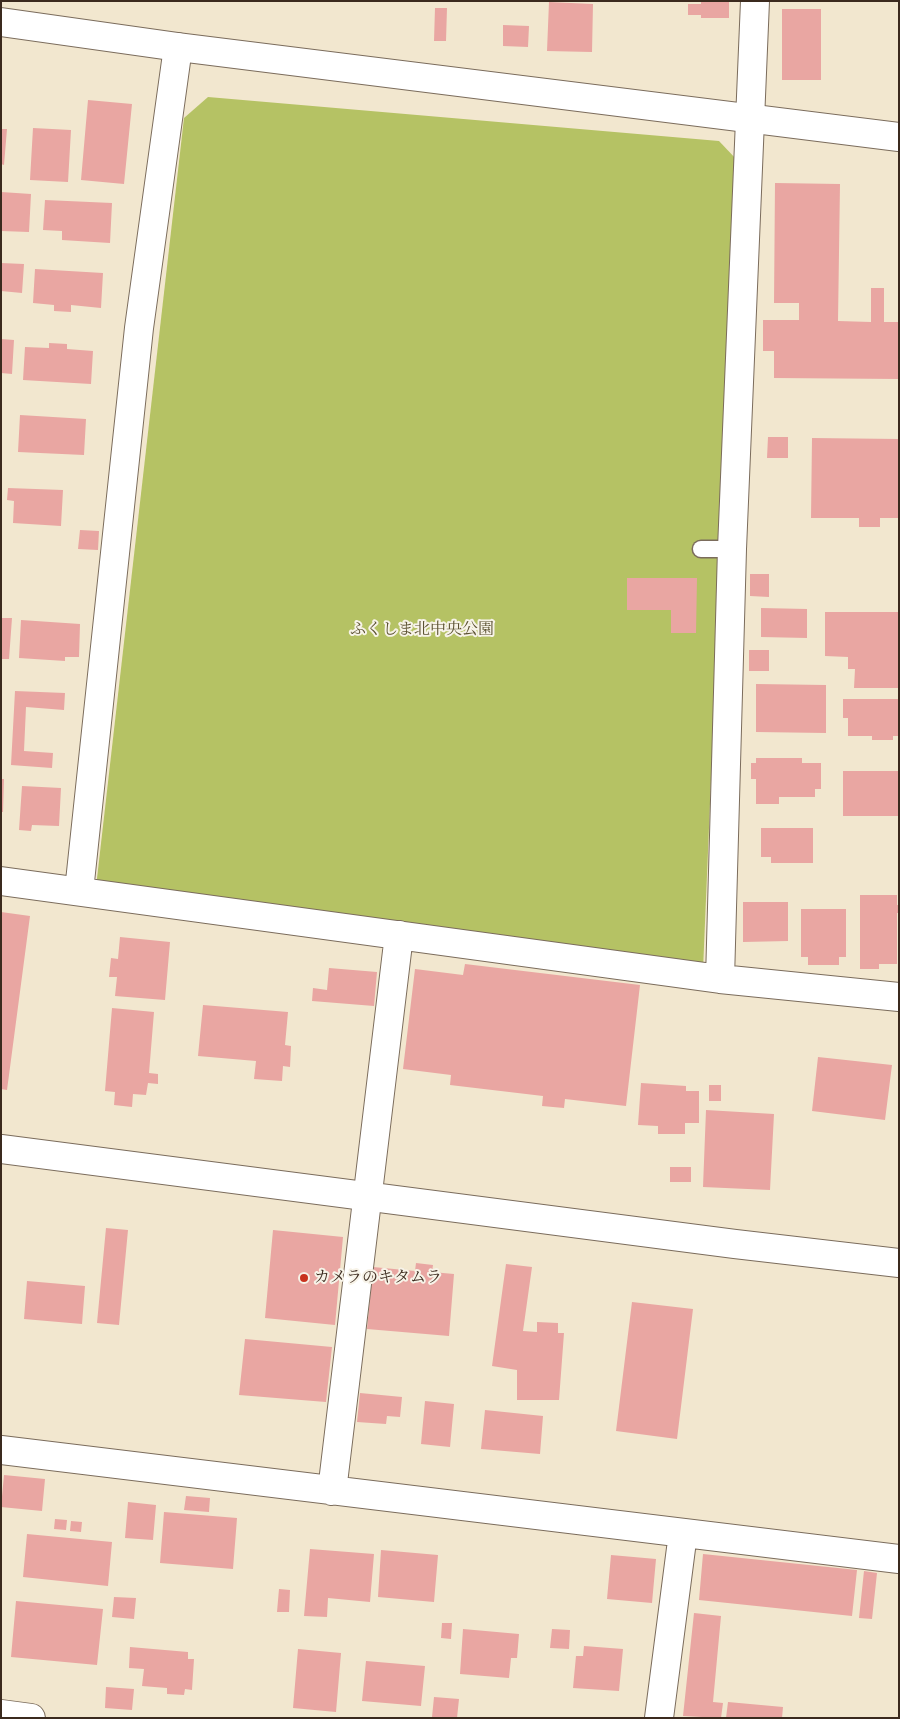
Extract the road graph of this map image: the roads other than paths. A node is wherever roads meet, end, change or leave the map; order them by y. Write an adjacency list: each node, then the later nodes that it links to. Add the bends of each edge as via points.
1 (754, 1): 4 (street)
2 (1, 22): 3 (street)
3 (178, 47): 4 (street); 9 (street, via 139,328)
4 (750, 117): 5 (street); 7 (street)
5 (899, 136)
6 (701, 549): 7 (lane)
7 (732, 549): 11 (street)
8 (1, 881): 9 (street)
9 (79, 891): 10 (street)
10 (399, 935): 11 (street); 14 (street)
11 (720, 979): 12 (street)
12 (899, 997)
13 (1, 1149): 14 (street)
14 (367, 1196): 15 (street); 17 (street)
15 (899, 1263)
16 (1, 1450): 17 (street)
17 (332, 1491): 18 (street)
18 (683, 1533): 19 (street); 22 (street)
19 (899, 1559)
20 (1, 1714): 21 (street)
21 (31, 1718)
22 (660, 1718)

